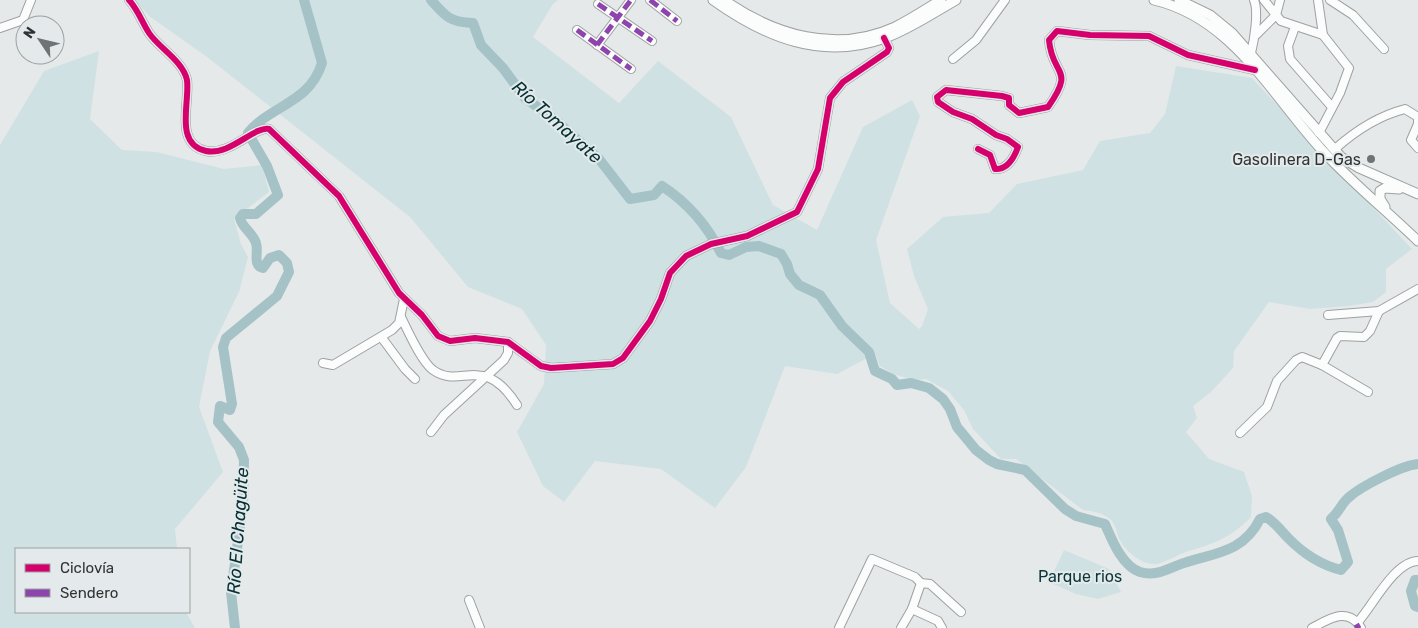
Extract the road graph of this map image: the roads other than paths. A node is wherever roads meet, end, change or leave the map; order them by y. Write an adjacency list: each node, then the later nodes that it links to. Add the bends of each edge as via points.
1 (32, 0): 23 (street, via 23,20)
2 (129, 0): 46 (street, via 150,34 184,74 187,88 186,132 190,141 199,149 213,152 264,128 269,129 339,196)
3 (631, 0): 19 (street)
4 (650, 0): 21 (street)
5 (713, 0): 28 (main road, via 757,29 804,44 852,46)
6 (724, 0): 25 (main road, via 762,24 808,38 856,38)
7 (942, 0): 20 (main road)
8 (956, 0): 20 (main road)
9 (1005, 0): 33 (street, via 976,40)
10 (1154, 0): 35 (main road, via 1185,9 1208,22)
11 (1179, 0): 32 (main road, via 1218,21)
12 (1254, 0): 26 (street)
13 (1264, 0): 18 (street)
14 (1280, 0): 18 (street)
15 (1318, 0): 27 (street)
16 (1330, 0): 31 (street, via 1353,15)
17 (598, 4): 19 (street)
18 (1276, 15): 22 (street); 26 (street)
19 (618, 18): 29 (street); 30 (street)
20 (918, 18): 25 (main road)
21 (677, 21)
22 (1295, 27): 27 (street); 36 (street, via 1288,46 1290,59)
23 (0, 28)
24 (577, 30): 30 (street)
25 (895, 30): 28 (main road)
26 (1256, 35): 32 (street)
27 (1323, 35): 36 (street, via 1349,68)
28 (884, 38): 51 (street, via 889,48 887,52 843,82 830,98 818,169 797,212 747,236 711,244 686,256 672,270 650,321 623,358 615,363 543,367)
29 (652, 41)
30 (598, 45): 34 (street)
31 (1384, 49)
32 (1251, 53): 37 (main road)
33 (953, 59)
34 (631, 69)
35 (1255, 70): 39 (street, via 1188,54 1148,36 1057,31 1049,40 1050,54 1060,70 1062,85 1048,107 1019,112 1009,105 1009,98 946,90 937,97 938,102 953,112 972,119 1018,147 1010,163 1000,169 995,169 990,155); 43 (main road, via 1321,149)
36 (1332, 107): 37 (street)
37 (1319, 133): 40 (main road)
38 (1418, 148): 40 (street, via 1411,140 1418,117 1405,109 1365,126)
39 (978, 149)
40 (1335, 149): 41 (main road, via 1359,168)
41 (1406, 189): 42 (main road); 43 (main road, via 1385,188 1380,191 1380,199)
42 (1418, 194)
43 (1396, 220): 44 (main road)
44 (1418, 240)
45 (1418, 289): 47 (street)
46 (404, 299): 49 (street); 51 (street, via 445,340 482,338)
47 (1379, 311): 48 (street); 53 (street, via 1364,337 1337,338)
48 (1328, 315)
49 (400, 317): 50 (street, via 399,323); 54 (street, via 433,370 448,375)
50 (382, 338): 52 (street, via 333,366); 55 (street)
51 (508, 342): 54 (street, via 508,353)
52 (323, 363)
53 (1322, 365): 56 (street); 59 (street, via 1302,357 1296,360 1277,381 1267,407)
54 (487, 376): 57 (street, via 500,384); 58 (street, via 444,415)
55 (415, 379)
56 (1368, 392)
57 (517, 405)
58 (431, 432)
59 (1240, 432)
60 (1418, 561): 65 (street, via 1396,571)
61 (921, 583): 63 (street); 64 (street, via 930,584); 67 (street, via 915,577 872,559)
62 (468, 600): 66 (street)
63 (912, 609): 68 (street); 69 (street, via 938,621)
64 (961, 612)
65 (1358, 626): 70 (street, via 1344,615 1336,615)
66 (480, 628)
67 (839, 628)
68 (901, 628)
69 (942, 628)
70 (1312, 628)

